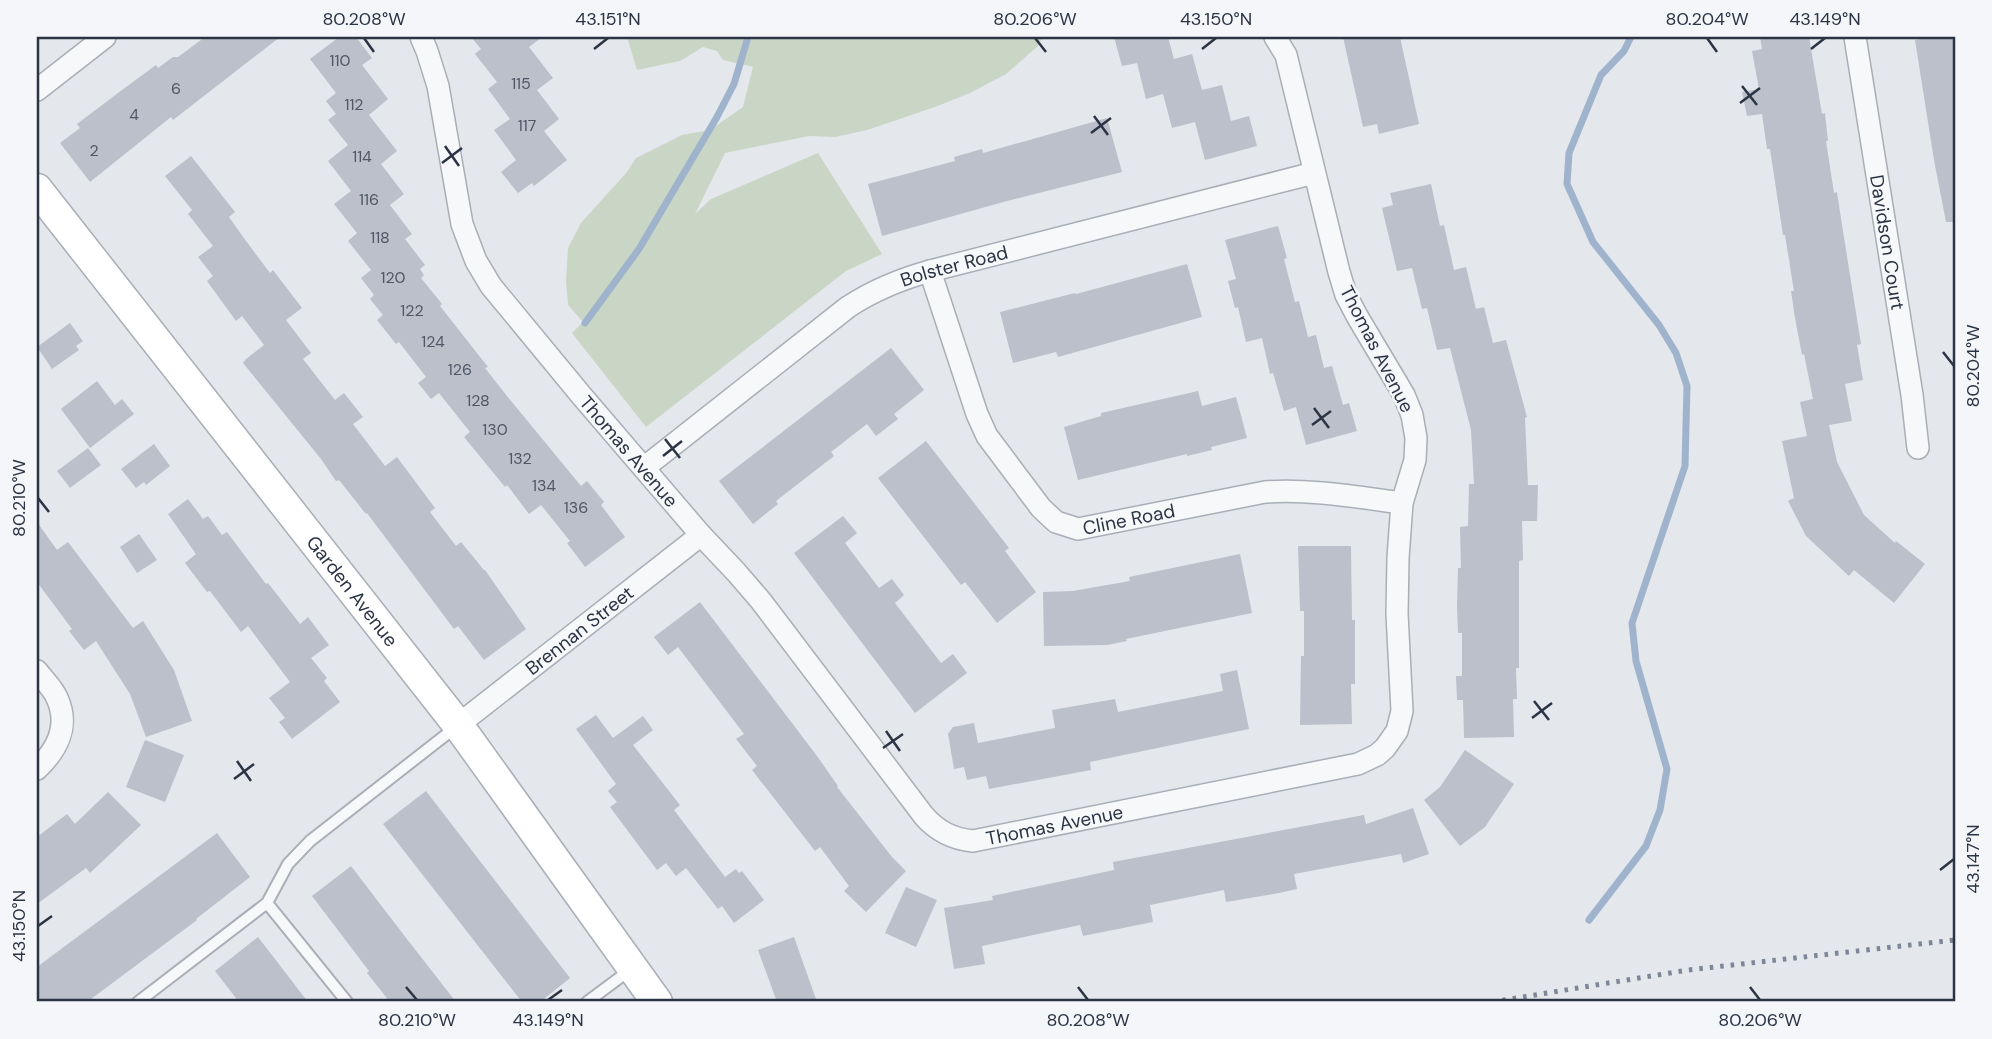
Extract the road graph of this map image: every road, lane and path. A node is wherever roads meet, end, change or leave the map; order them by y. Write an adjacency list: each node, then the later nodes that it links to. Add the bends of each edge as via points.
1 (105, 37): 5 (street)
2 (421, 37): 10 (street, Thomas Avenue, via 438,86 463,224 476,261 505,304)
3 (1275, 37): 6 (street, Thomas Avenue, via 1286,55)
4 (1855, 37): 9 (street, Davidson Court)
5 (37, 90)
6 (1314, 173): 8 (street, Bolster Road); 11 (street, Thomas Avenue, via 1346,295 1412,415 1415,460)
7 (37, 190): 14 (street, Garden Avenue)
8 (930, 271): 10 (street, Bolster Road, via 880,288 848,307); 11 (street, Cline Road, via 987,436 1056,522 1078,529 1290,490)
9 (1918, 448)
10 (645, 467): 12 (street, Thomas Avenue)
11 (1402, 503): 12 (street, Thomas Avenue, via 1397,614 1402,711 1397,731 1377,755 1358,764 974,841 946,834 931,824 761,601)
12 (701, 535): 14 (street, Brennan Street)
13 (37, 671): 15 (street, via 57,697 64,719 62,734)
14 (458, 725): 16 (lane, via 310,841 288,864); 17 (street, Garden Avenue)
15 (37, 769)
16 (267, 903): 18 (lane); 19 (lane)
17 (632, 968): 20 (lane); 21 (street, Garden Avenue)
18 (138, 1002)
19 (347, 1002)
20 (587, 1002)
21 (657, 1002)

